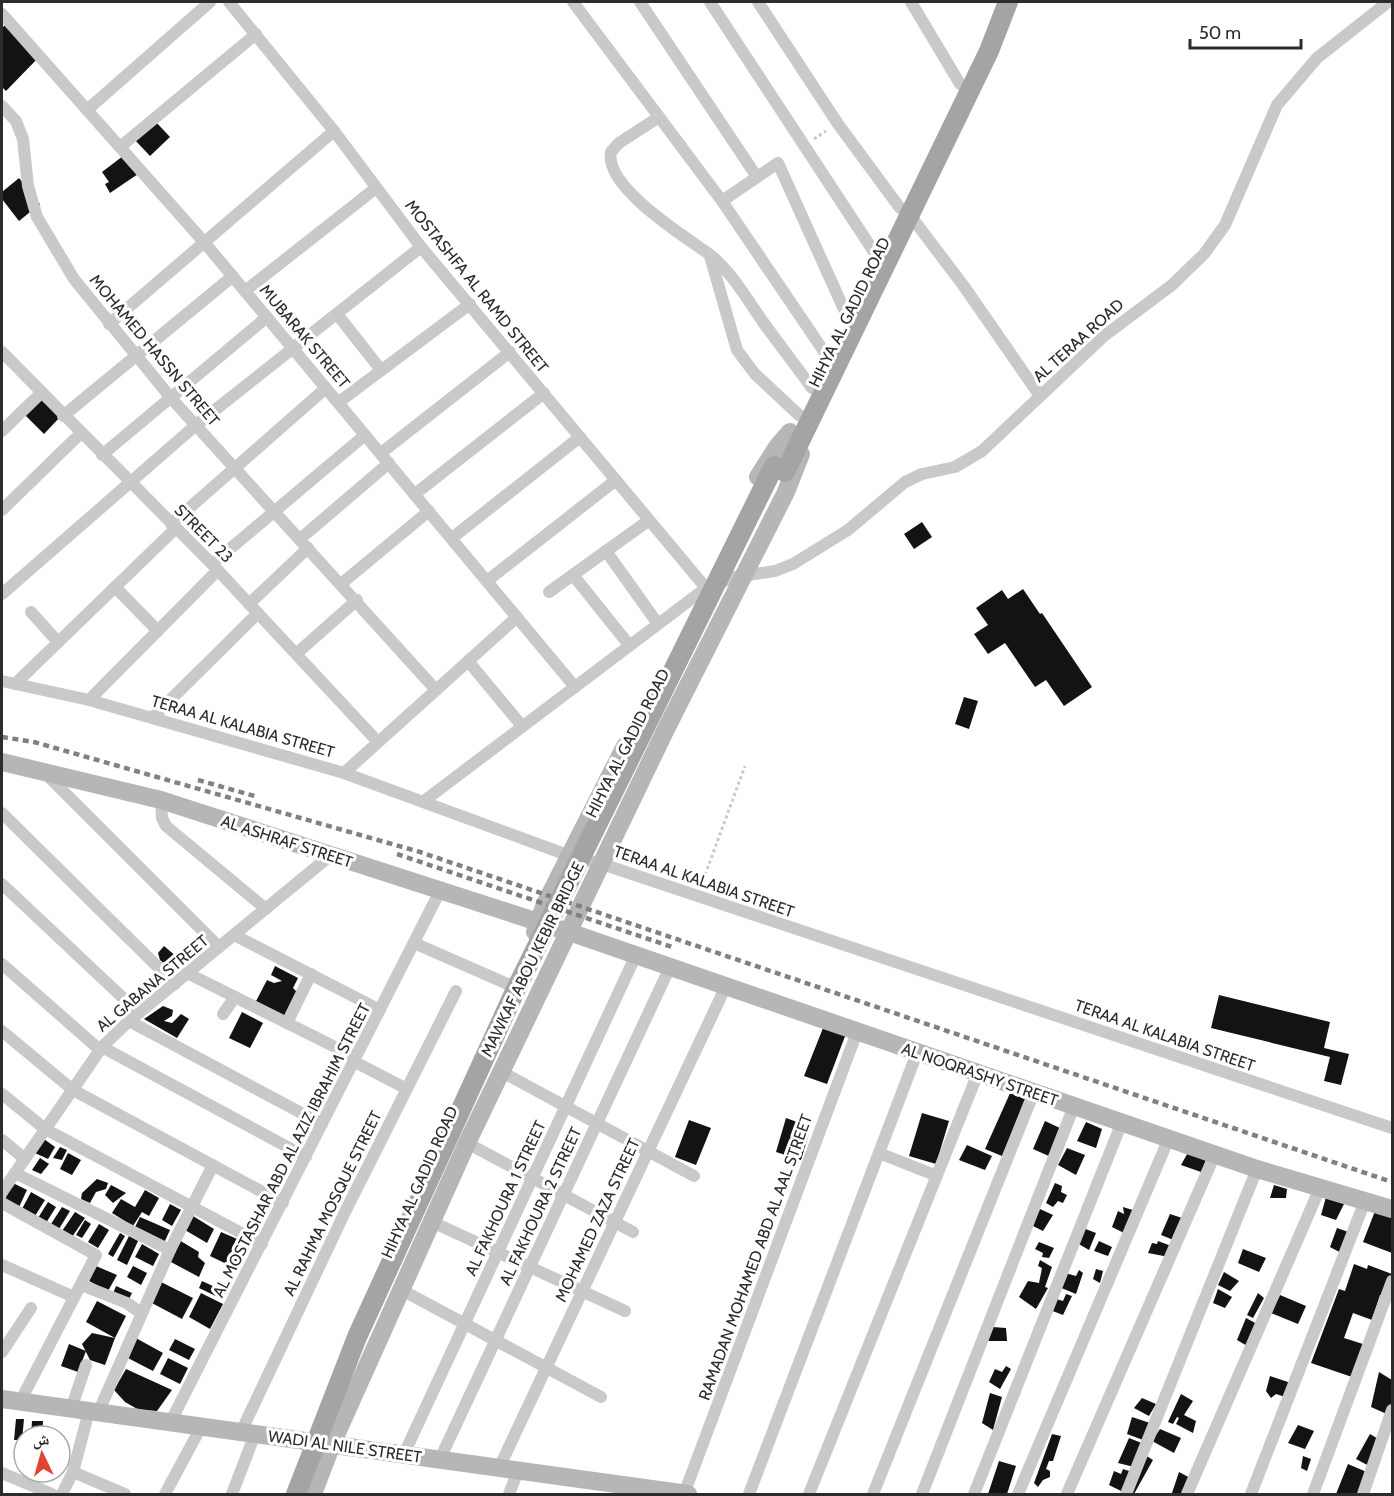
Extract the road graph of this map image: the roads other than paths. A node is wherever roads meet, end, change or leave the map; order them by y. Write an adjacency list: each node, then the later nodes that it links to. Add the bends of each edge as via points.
1 (210, 2): 14 (street)
2 (229, 2): 11 (street, MOSTASHFA AL RAMD STREET)
3 (573, 2): 15 (street)
4 (640, 2): 18 (street)
5 (710, 2): 25 (street)
6 (758, 2): 21 (street, via 838,124)
7 (911, 2): 12 (street)
8 (1384, 4): 43 (street, AL TERAA ROAD, via 1317,58 1277,105 1225,225 1204,254 1172,285 1104,336)
9 (1005, 7): 12 (main road, HIHYA AL GADID ROAD); 21 (main road, HIHYA AL GADID ROAD, via 989,51)
10 (2, 14): 14 (street, MUBARAK STREET)
11 (256, 34): 16 (street, MOSTASHFA AL RAMD STREET); 17 (street)
12 (960, 84): 21 (main road, HIHYA AL GADID ROAD)
13 (2, 106): 32 (street, MOHAMED HASSN STREET, via 16,122 23,139 28,186 37,217 74,279)
14 (87, 110): 17 (street, MUBARAK STREET)
15 (659, 117): 20 (street); 24 (street, via 619,143 611,152 611,165 642,204)
16 (334, 131): 19 (street, MOSTASHFA AL RAMD STREET); 22 (street)
17 (120, 147): 22 (street, MUBARAK STREET)
18 (757, 177): 20 (street); 30 (street, via 778,163)
19 (376, 188): 23 (street, MOSTASHFA AL RAMD STREET); 27 (street)
20 (722, 201): 37 (street)
21 (905, 211): 25 (main road, HIHYA AL GADID ROAD); 43 (street, via 963,285); 49 (main road, HIHYA AL GADID ROAD)
22 (204, 242): 26 (street, MUBARAK STREET); 32 (street)
23 (421, 247): 28 (street, MOSTASHFA AL RAMD STREET); 29 (street)
24 (710, 255): 40 (street, via 731,277); 49 (street, via 737,350)
25 (876, 255): 30 (main road, HIHYA AL GADID ROAD)
26 (233, 276): 27 (street, MUBARAK STREET); 36 (street)
27 (245, 291): 31 (street, MUBARAK STREET)
28 (470, 304): 35 (street, MOSTASHFA AL RAMD STREET); 38 (street)
29 (337, 314): 33 (street); 38 (street)
30 (847, 316): 37 (main road, HIHYA AL GADID ROAD)
31 (267, 317): 33 (street, MUBARAK STREET); 44 (street)
32 (109, 324): 36 (street, MOHAMED HASSN STREET)
33 (294, 349): 39 (street, MUBARAK STREET); 47 (street)
34 (2, 352): 41 (street, STREET 23)
35 (510, 352): 42 (street, MOSTASHFA AL RAMD STREET); 54 (street)
36 (135, 356): 44 (street, MOHAMED HASSN STREET); 46 (street)
37 (828, 356): 40 (main road, HIHYA AL GADID ROAD)
38 (381, 370): 45 (street)
39 (326, 388): 45 (street, MUBARAK STREET); 55 (street)
40 (812, 388): 49 (main road, HIHYA AL GADID ROAD)
41 (41, 393): 46 (street, STREET 23); 48 (street)
42 (544, 393): 52 (street, MOSTASHFA AL RAMD STREET); 59 (street)
43 (1040, 396): 70 (street, AL TERAA ROAD, via 970,461 905,482 848,530 792,564)
44 (171, 398): 47 (street, MOHAMED HASSN STREET); 53 (street)
45 (339, 402): 51 (street, MUBARAK STREET)
46 (63, 416): 50 (street, STREET 23)
47 (196, 425): 55 (street, MOHAMED HASSN STREET); 58 (street)
48 (2, 428)
49 (797, 428): 56 (main road, MAWKAF ABOU KEBIR BRIDGE); 70 (street, HIHYA AL GADID ROAD, via 801,456); 74 (street, HIHYA AL GADID ROAD, via 777,447 759,474)
50 (81, 433): 53 (street, STREET 23); 60 (street)
51 (365, 435): 54 (street, MUBARAK STREET); 61 (street)
52 (580, 438): 57 (street, MOSTASHFA AL RAMD STREET); 65 (street)
53 (102, 455): 58 (street, STREET 23)
54 (385, 458): 59 (street, MUBARAK STREET); 66 (street)
55 (235, 468): 61 (street, MOHAMED HASSN STREET); 64 (street)
56 (779, 470): 211 (main road, MAWKAF ABOU KEBIR BRIDGE, bridge, via 516,989 357,1337); 212 (main road, MAWKAF ABOU KEBIR BRIDGE, via 527,994 368,1342)
57 (616, 480): 63 (street, MOSTASHFA AL RAMD STREET); 71 (street)
58 (128, 482): 64 (street, STREET 23); 76 (street)
59 (415, 494): 62 (street, MUBARAK STREET)
60 (2, 510)
61 (275, 511): 66 (street, MOHAMED HASSN STREET); 68 (street)
62 (429, 511): 65 (street, MUBARAK STREET); 72 (street)
63 (648, 521): 67 (street); 74 (street, MOSTASHFA AL RAMD STREET)
64 (173, 526): 68 (street, STREET 23); 73 (street)
65 (452, 538): 71 (street, MUBARAK STREET)
66 (304, 544): 72 (street, MOHAMED HASSN STREET); 78 (street)
67 (606, 551): 69 (street); 81 (street)
68 (215, 567): 78 (street, STREET 23); 82 (street)
69 (573, 575): 75 (street); 84 (street)
70 (746, 575): 74 (street, AL TERAA ROAD); 103 (street, HIHYA AL GADID ROAD)
71 (488, 581): 80 (street, MUBARAK STREET)
72 (341, 584): 77 (street, MOHAMED HASSN STREET)
73 (115, 587): 82 (street); 83 (street)
74 (706, 588): 81 (street, AL TERAA ROAD); 102 (street, HIHYA AL GADID ROAD)
75 (549, 592)
76 (2, 594)
77 (357, 600): 85 (street); 90 (street, MOHAMED HASSN STREET)
78 (254, 609): 85 (street, STREET 23); 92 (street)
79 (31, 612): 83 (street)
80 (517, 617): 86 (street); 89 (street, MUBARAK STREET)
81 (658, 624): 84 (street, AL TERAA ROAD)
82 (158, 631): 91 (street)
83 (58, 642): 88 (street)
84 (629, 645): 89 (street, AL TERAA ROAD)
85 (296, 654): 94 (street, STREET 23)
86 (468, 661): 90 (street); 93 (street)
87 (2, 681): 88 (street, TERAA AL KALABIA STREET)
88 (15, 684): 91 (street, TERAA AL KALABIA STREET)
89 (575, 687): 93 (street, AL TERAA ROAD)
90 (436, 690): 94 (street)
91 (89, 700): 92 (street, TERAA AL KALABIA STREET)
92 (153, 717): 97 (street, TERAA AL KALABIA STREET)
93 (522, 726): 99 (street, AL TERAA ROAD)
94 (378, 742): 97 (street)
95 (2, 762): 96 (street, AL ASHRAF STREET)
96 (41, 769): 98 (street, AL ASHRAF STREET); 111 (street)
97 (344, 773): 99 (street, TERAA AL KALABIA STREET)
98 (161, 800): 101 (street, AL ASHRAF STREET); 106 (street, via 166,826)
99 (424, 801): 102 (street, TERAA AL KALABIA STREET)
100 (2, 813): 117 (street)
101 (332, 855): 105 (street, AL ASHRAF STREET); 106 (street, AL GABANA STREET)
102 (570, 856): 103 (street, TERAA AL KALABIA STREET); 107 (street, HIHYA AL GADID ROAD)
103 (602, 864): 108 (street, HIHYA AL GADID ROAD); 142 (street, TERAA AL KALABIA STREET)
104 (2, 884): 124 (street)
105 (440, 891): 107 (street, AL ASHRAF STREET); 110 (street, AL MOSTASHAR ABD AL AZIZ IBRAHIM STREET)
106 (266, 909): 109 (street, AL GABANA STREET)
107 (539, 923): 108 (street, AL ASHRAF STREET); 118 (street, HIHYA AL GADID ROAD)
108 (569, 932): 112 (street, AL NOQRASHY STREET); 131 (street, HIHYA AL GADID ROAD)
109 (234, 935): 111 (street, AL GABANA STREET); 116 (street)
110 (414, 943): 118 (street); 122 (street, AL MOSTASHAR ABD AL AZIZ IBRAHIM STREET)
111 (219, 947): 115 (street, AL GABANA STREET)
112 (636, 955): 114 (street, AL NOQRASHY STREET); 138 (street, AL FAKHOURA 1 STREET)
113 (2, 964): 128 (street)
114 (670, 967): 119 (street, AL NOQRASHY STREET); 141 (street, AL FAKHOURA 2 STREET)
115 (187, 973): 117 (street, AL GABANA STREET); 121 (street)
116 (311, 974): 122 (street); 125 (street)
117 (175, 984): 124 (street, AL GABANA STREET)
118 (510, 985): 196 (street, HIHYA AL GADID ROAD, via 372,1287)
119 (726, 986): 127 (street, AL NOQRASHY STREET); 147 (street, MOHAMED ZAZA STREET)
120 (456, 991): 133 (street, AL RAHMA MOSQUE STREET)
121 (235, 997): 123 (street); 125 (street)
122 (380, 1010): 130 (street, AL MOSTASHAR ABD AL AZIZ IBRAHIM STREET)
123 (223, 1014)
124 (134, 1017): 128 (street, AL GABANA STREET); 140 (street)
125 (287, 1023): 130 (street)
126 (2, 1030): 134 (street)
127 (857, 1032): 129 (street, AL NOQRASHY STREET); 215 (street, RAMADAN MOHAMED ABD AL AAL STREET)
128 (101, 1049): 134 (street, AL GABANA STREET); 150 (street)
129 (917, 1053): 132 (street, AL NOQRASHY STREET); 148 (street)
130 (354, 1059): 133 (street); 140 (street, AL MOSTASHAR ABD AL AZIZ IBRAHIM STREET)
131 (502, 1072): 138 (street); 146 (street, HIHYA AL GADID ROAD)
132 (978, 1073): 135 (street, AL NOQRASHY STREET); 156 (street)
133 (407, 1089): 195 (street, AL RAHMA MOSQUE STREET, via 345,1212)
134 (74, 1090): 143 (street, AL GABANA STREET); 152 (street)
135 (1034, 1092): 137 (street, AL NOQRASHY STREET); 218 (street)
136 (2, 1094): 143 (street)
137 (1074, 1106): 139 (street, AL NOQRASHY STREET); 219 (street)
138 (566, 1107): 141 (street); 157 (street, AL FAKHOURA 1 STREET)
139 (1122, 1122): 144 (street, AL NOQRASHY STREET); 220 (street)
140 (322, 1124): 150 (street, AL MOSTASHAR ABD AL AZIZ IBRAHIM STREET)
141 (597, 1124): 147 (street); 160 (street, AL FAKHOURA 2 STREET)
142 (1392, 1128)
143 (45, 1129): 151 (street, AL GABANA STREET); 164 (street)
144 (1169, 1138): 149 (street, AL NOQRASHY STREET); 221 (street)
145 (2, 1140): 151 (street)
146 (466, 1143): 157 (street); 166 (street, HIHYA AL GADID ROAD)
147 (648, 1151): 155 (street); 167 (street, MOHAMED ZAZA STREET)
148 (879, 1153): 156 (street); 216 (street)
149 (1215, 1154): 153 (street, AL NOQRASHY STREET); 222 (street)
150 (306, 1157): 163 (street, AL MOSTASHAR ABD AL AZIZ IBRAHIM STREET)
151 (25, 1159): 154 (street, AL GABANA STREET)
152 (213, 1165): 163 (street); 164 (street)
153 (1257, 1168): 158 (street, AL NOQRASHY STREET); 223 (street)
154 (15, 1173): 159 (street, AL GABANA STREET); 170 (street)
155 (694, 1176)
156 (937, 1176): 217 (street)
157 (532, 1178): 160 (street); 171 (street, AL FAKHOURA 1 STREET)
158 (1320, 1188): 161 (street, AL NOQRASHY STREET); 224 (street)
159 (2, 1192)
160 (564, 1195): 167 (street); 173 (street, AL FAKHOURA 2 STREET)
161 (1365, 1201): 165 (street, AL NOQRASHY STREET); 225 (street)
162 (2, 1203): 175 (street, via 96,1255)
163 (283, 1203): 169 (street, AL MOSTASHAR ABD AL AZIZ IBRAHIM STREET)
164 (191, 1206): 169 (street); 170 (street)
165 (1392, 1209)
166 (430, 1221): 171 (street); 176 (street, HIHYA AL GADID ROAD)
167 (615, 1222): 168 (street); 177 (street, MOHAMED ZAZA STREET)
168 (633, 1232)
169 (262, 1244): 193 (street, AL MOSTASHAR ABD AL AZIZ IBRAHIM STREET)
170 (170, 1250): 181 (street)
171 (498, 1253): 173 (street); 182 (street, AL FAKHOURA 1 STREET)
172 (2, 1264): 178 (street)
173 (530, 1267): 177 (street); 183 (street, AL FAKHOURA 2 STREET)
174 (1392, 1281): 226 (street)
175 (81, 1285): 178 (street); 181 (street, via 127,1303)
176 (400, 1289): 182 (street); 197 (street, HIHYA AL GADID ROAD)
177 (582, 1292): 180 (street); 186 (street, MOHAMED ZAZA STREET)
178 (74, 1297): 189 (street)
179 (31, 1308): 184 (street)
180 (625, 1311)
181 (141, 1313): 192 (street)
182 (465, 1324): 183 (street); 198 (street, AL FAKHOURA 1 STREET)
183 (495, 1340): 186 (street); 199 (street, AL FAKHOURA 2 STREET)
184 (2, 1352)
185 (86, 1365): 190 (street)
186 (546, 1368): 187 (street); 200 (street, MOHAMED ZAZA STREET)
187 (601, 1397)
188 (2, 1400): 189 (street, WADI AL NILE STREET)
189 (20, 1402): 190 (street, WADI AL NILE STREET)
190 (71, 1409): 192 (street, WADI AL NILE STREET)
191 (1392, 1410): 227 (street)
192 (94, 1412): 193 (street, WADI AL NILE STREET); 202 (street)
193 (170, 1423): 194 (street, WADI AL NILE STREET)
194 (201, 1426): 195 (street, WADI AL NILE STREET); 208 (street)
195 (248, 1433): 196 (street, WADI AL NILE STREET); 209 (street, AL RAHMA MOSQUE STREET)
196 (310, 1442): 197 (street, WADI AL NILE STREET); 210 (street, HIHYA AL GADID ROAD)
197 (332, 1444): 198 (street, WADI AL NILE STREET); 213 (street, HIHYA AL GADID ROAD)
198 (404, 1454): 199 (street, WADI AL NILE STREET)
199 (440, 1459): 200 (street, WADI AL NILE STREET)
200 (499, 1468): 201 (street, WADI AL NILE STREET)
201 (518, 1470): 204 (street, WADI AL NILE STREET); 214 (street)
202 (73, 1472): 206 (street); 207 (street)
203 (2, 1473): 205 (street)
204 (620, 1490): 215 (street, WADI AL NILE STREET)
205 (52, 1494)
206 (62, 1494)
207 (124, 1494)
208 (165, 1494)
209 (232, 1494)
210 (290, 1494)
211 (296, 1494)
212 (308, 1494)
213 (313, 1494)
214 (509, 1494)
215 (686, 1494)
216 (749, 1494)
217 (809, 1494)
218 (873, 1494)
219 (922, 1494)
220 (974, 1494)
221 (1018, 1494)
222 (1067, 1494)
223 (1126, 1494)
224 (1187, 1494)
225 (1251, 1494)
226 (1313, 1494)
227 (1363, 1494)

